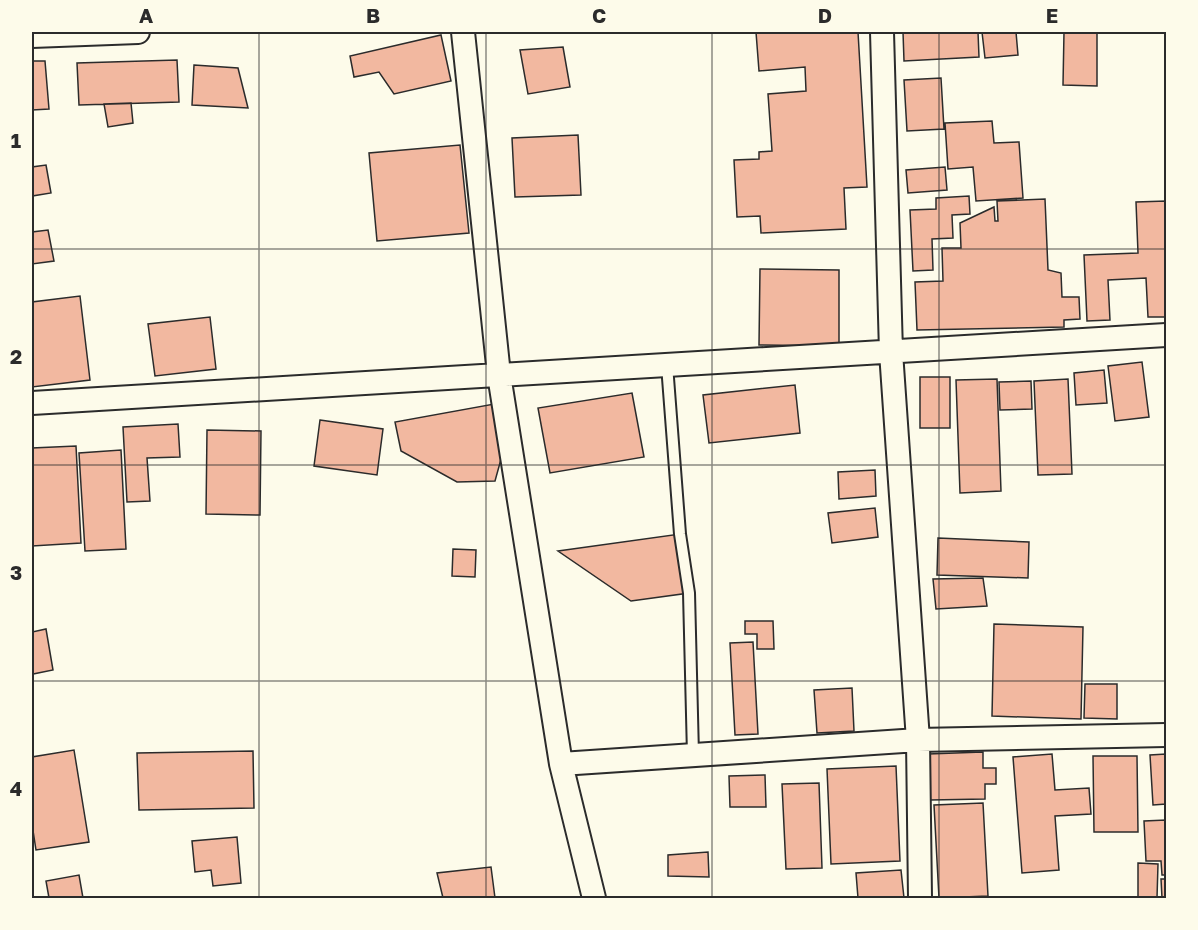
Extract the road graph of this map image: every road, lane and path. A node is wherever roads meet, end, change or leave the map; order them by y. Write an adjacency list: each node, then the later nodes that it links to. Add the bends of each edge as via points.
1 (138, 32): 4 (street)
2 (464, 32): 9 (street)
3 (882, 32): 7 (street)
4 (64, 33): 5 (street)
5 (32, 36)
6 (1167, 335): 7 (street)
7 (891, 352): 8 (street); 12 (street)
8 (667, 365): 9 (street); 13 (lane, via 680,534 689,593)
9 (499, 375): 10 (street); 14 (street)
10 (32, 403)
11 (1167, 735): 12 (street)
12 (918, 740): 13 (street); 16 (street)
13 (693, 755): 14 (street)
14 (561, 764): 15 (street)
15 (594, 898)
16 (920, 898)

